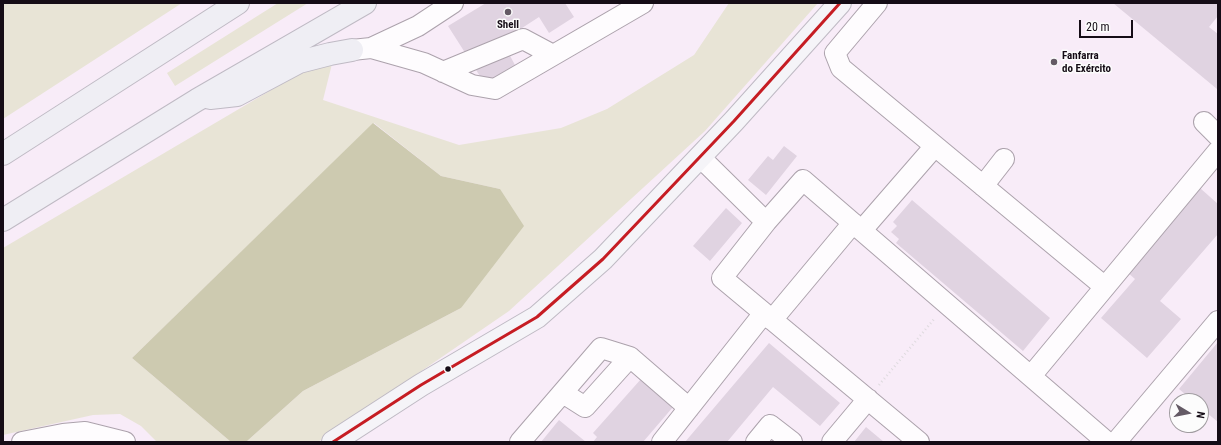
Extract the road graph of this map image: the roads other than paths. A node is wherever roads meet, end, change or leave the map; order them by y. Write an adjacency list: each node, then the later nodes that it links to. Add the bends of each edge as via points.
1 (238, 3): 15 (highway)
2 (364, 3): 10 (highway)
3 (453, 3): 7 (street, via 418,26)
4 (643, 3): 8 (street)
5 (840, 3): 16 (main road)
6 (877, 3): 13 (street, via 835,53 841,68)
7 (361, 49): 9 (street, via 424,63); 10 (highway, via 299,62 237,95)
8 (553, 55): 9 (street, via 523,39); 9 (street, via 495,89 472,85)
9 (443, 72)
10 (197, 100): 19 (highway)
11 (1204, 122): 12 (street)
12 (1218, 136)
13 (935, 146): 18 (street); 21 (street)
14 (1218, 151): 22 (street)
15 (3, 154)
16 (700, 157): 20 (street); 32 (main road, via 603,259 537,317 421,385)
17 (1004, 159): 18 (street)
18 (983, 186): 22 (street)
19 (3, 220)
20 (766, 222): 21 (street, via 803,180); 23 (street, via 722,278)
21 (858, 226): 23 (street); 26 (street)
22 (1105, 287): 26 (street)
23 (768, 317): 28 (street); 29 (street)
24 (1218, 321): 40 (street)
25 (630, 357): 27 (street, via 601,348); 27 (street, via 585,407); 29 (street)
26 (1031, 376): 39 (street)
27 (563, 392): 33 (street)
28 (868, 399): 37 (street); 38 (street)
29 (689, 408): 34 (street)
30 (22, 442): 31 (street, via 85,432)
31 (125, 442)
32 (333, 442)
33 (520, 442)
34 (662, 442)
35 (756, 442): 36 (street, via 770,425)
36 (792, 442)
37 (832, 442)
38 (919, 442)
39 (1107, 442)
40 (1116, 442)

